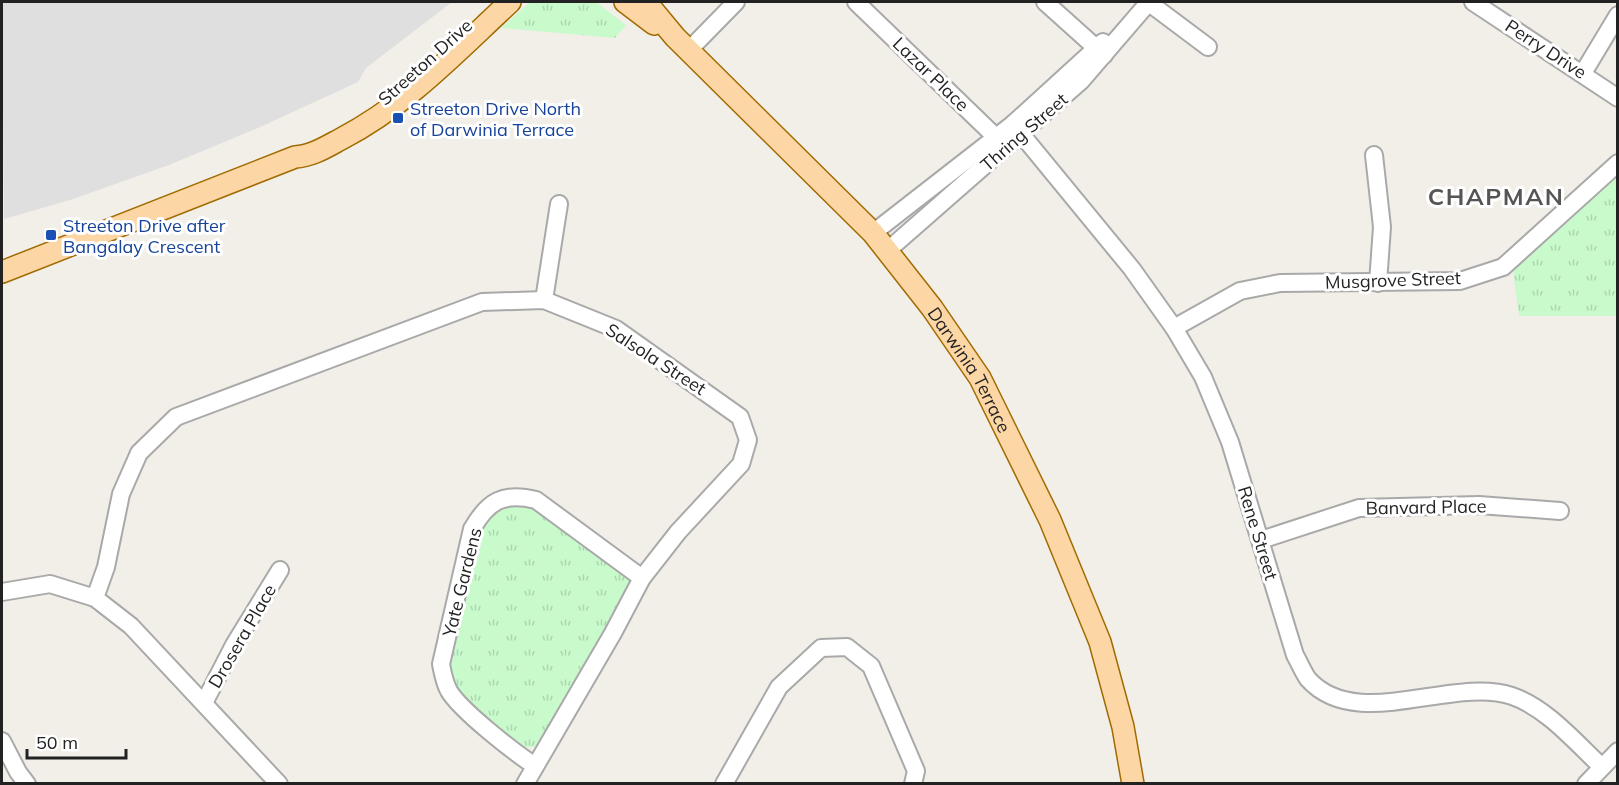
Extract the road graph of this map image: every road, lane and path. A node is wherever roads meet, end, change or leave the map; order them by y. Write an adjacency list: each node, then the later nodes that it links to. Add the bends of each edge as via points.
1 (493, 2): 20 (main road, Streeton Drive, via 385,100)
2 (510, 2): 20 (main road, Streeton Drive, via 452,59 394,107 332,144)
3 (625, 2): 12 (main road, Darwinia Terrace)
4 (646, 2): 12 (main road, Darwinia Terrace)
5 (736, 2): 12 (street)
6 (856, 2): 18 (street, Lazar Place)
7 (1045, 2): 14 (street)
8 (1136, 2): 14 (street, Thring Street)
9 (1149, 2): 13 (street); 14 (street, Thring Street)
10 (1473, 2): 15 (street, Perry Drive)
11 (1617, 15): 15 (street)
12 (682, 44): 23 (main road, Darwinia Terrace)
13 (1208, 46)
14 (1100, 52): 17 (street, Thring Street)
15 (1584, 73): 16 (street, Perry Drive)
16 (1617, 98)
17 (1017, 129): 18 (street, Thring Street); 28 (street, Rene Street, via 1132,269)
18 (1001, 142): 23 (street, Thring Street); 24 (street, Thring Street)
19 (1374, 155): 26 (street, via 1382,227)
20 (294, 158): 25 (main road, Streeton Drive)
21 (1617, 163): 26 (street, Musgrove Street, via 1503,267 1460,281)
22 (559, 204): 27 (street)
23 (873, 234): 24 (main road, Darwinia Terrace)
24 (887, 251): 45 (main road, Darwinia Terrace, via 980,378 1050,520 1100,642)
25 (2, 272)
26 (1378, 283): 28 (street, Musgrove Street, via 1280,283 1240,291)
27 (544, 300): 32 (street, Salsola Street, via 616,329 740,417 748,440 741,464); 34 (street, Salsola Street, via 482,302 176,417 139,453 121,494 106,567)
28 (1174, 328): 30 (street, Rene Street, via 1203,377 1226,431)
29 (1560, 512): 30 (street, Banvard Place, via 1479,505 1359,508)
30 (1261, 540): 39 (street, Rene Street, via 1295,655 1307,678 1321,691 1342,701 1372,702 1480,692 1512,696 1538,710)
31 (280, 570): 35 (street, Drosera Place)
32 (642, 578): 38 (street, Salsola Street); 38 (street, Yate Gardens, via 536,500 518,496 500,499 483,510 472,529 441,664 443,679 450,693 514,752)
33 (2, 592): 34 (street, via 50,584)
34 (95, 598): 35 (street, via 130,626)
35 (204, 703): 41 (street)
36 (2, 741): 40 (street)
37 (1617, 751): 39 (street)
38 (535, 766): 42 (street, Salsola Street)
39 (1602, 767): 46 (street)
40 (27, 783)
41 (279, 783)
42 (525, 783)
43 (724, 783): 44 (street, via 779,687 821,648 847,647 871,666 916,771)
44 (913, 783)
45 (1133, 783)
46 (1586, 783)

